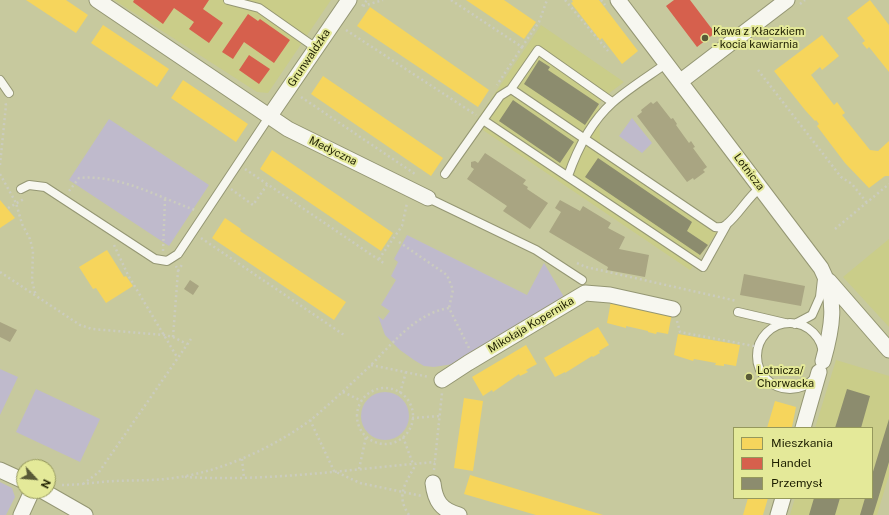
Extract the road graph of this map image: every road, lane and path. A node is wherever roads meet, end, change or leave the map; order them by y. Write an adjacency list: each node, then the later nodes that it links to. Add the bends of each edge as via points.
1 (97, 0): 25 (street, Medyczna)
2 (228, 0): 12 (lane, via 259,8)
3 (383, 0): 9 (path)
4 (451, 0): 11 (path)
5 (547, 0): 11 (path, via 539,22)
6 (565, 0): 13 (path)
7 (618, 0): 14 (street, Lotnicza)
8 (787, 0): 17 (street)
9 (356, 3): 12 (street, Grunwaldzka)
10 (346, 30): 26 (path)
11 (522, 47): 19 (path)
12 (316, 48): 25 (street, Grunwaldzka)
13 (608, 51)
14 (667, 63): 17 (street, Lotnicza); 23 (lane)
15 (758, 70): 45 (path, via 841,177 852,184)
16 (0, 80): 20 (lane)
17 (681, 81): 37 (street, Lotnicza)
18 (511, 89): 23 (lane, via 538,50); 26 (lane, via 500,96); 28 (lane)
19 (493, 91)
20 (9, 93)
21 (301, 97): 33 (path)
22 (3, 100): 30 (path, via 6,105)
23 (612, 102): 28 (lane)
24 (481, 109): 26 (path)
25 (269, 117): 29 (lane); 42 (street, Medyczna, via 288,129)
26 (480, 118): 27 (path); 32 (lane); 34 (lane)
27 (472, 122)
28 (584, 139): 34 (lane); 49 (lane, via 709,224 720,228)
29 (238, 164): 36 (path); 51 (lane)
30 (0, 165)
31 (0, 174): 46 (path)
32 (445, 174)
33 (417, 176)
34 (568, 176): 49 (lane, via 703,267)
35 (889, 184): 45 (path)
36 (267, 185): 39 (path, via 253,205); 54 (path)
37 (761, 187): 49 (lane, via 750,195); 59 (street, Lotnicza)
38 (21, 189): 41 (lane, via 37,184)
39 (231, 189)
40 (30, 196): 46 (path)
41 (64, 198): 43 (path, via 79,178 87,177 127,184); 55 (lane, via 155,259)
42 (428, 198): 60 (lane, Medyczna, via 536,250)
43 (166, 199): 48 (path); 55 (path, via 163,252)
44 (404, 199): 54 (path, via 407,201 402,226)
45 (867, 203): 50 (path)
46 (16, 204): 47 (path); 61 (path, via 33,251 31,272)
47 (8, 208)
48 (197, 211)
49 (727, 224)
50 (835, 229)
51 (192, 232): 55 (lane, via 178,254); 69 (path)
52 (108, 241): 68 (path, via 114,245 128,275)
53 (399, 242): 63 (path, via 447,275 453,290)
54 (379, 259): 56 (path)
55 (169, 260): 70 (path, via 178,271)
56 (385, 264)
57 (586, 267): 62 (path)
58 (0, 272): 61 (path)
59 (824, 273): 67 (lane, via 818,306 812,315); 74 (street); 78 (street, Lotnicza, via 833,312 832,327)
60 (582, 280)
61 (36, 296): 68 (path, via 80,325 92,329)
62 (738, 301)
63 (449, 308): 76 (path); 77 (path, via 436,311 412,325)
64 (673, 309): 73 (path, via 680,332); 76 (street, Mikołaja Kopernika, via 610,295 585,293)
65 (738, 312): 66 (lane)
66 (786, 324): 67 (lane); 73 (lane, via 768,332)
67 (795, 324): 78 (lane, via 811,331 820,342 823,351)
68 (164, 335): 70 (path); 75 (path)
69 (344, 335)
70 (173, 337): 72 (path)
71 (190, 339): 72 (path)
72 (187, 344): 75 (path)
73 (759, 347): 78 (lane, via 758,361 761,372 777,387 801,387 809,383)
74 (889, 350)
75 (177, 358): 100 (path, via 99,472)
76 (475, 358): 80 (street, Mikołaja Kopernika)
77 (371, 365): 79 (path); 81 (path)
78 (821, 367): 87 (street, Lotnicza)
79 (406, 372): 80 (path); 82 (path)
80 (442, 380): 84 (path)
81 (342, 392): 83 (path); 86 (path)
82 (400, 393): 83 (path, via 377,390 368,394); 85 (path, via 410,404)
83 (362, 402): 88 (path, via 357,420)
84 (440, 416): 85 (path); 91 (path)
85 (412, 418): 89 (path, via 410,429)
86 (310, 420): 90 (path, via 284,438); 95 (path)
87 (803, 427)
88 (366, 437): 89 (path, via 384,444); 93 (path)
89 (403, 437): 92 (path)
90 (242, 459): 97 (path); 98 (path)
91 (435, 462): 92 (path); 99 (path)
92 (414, 464): 93 (path); 102 (path)
93 (359, 469): 95 (path)
94 (0, 470): 96 (street)
95 (334, 472): 98 (path); 102 (path, via 360,483)
96 (16, 477)
97 (182, 477): 98 (path); 100 (path)
98 (244, 478)
99 (433, 483): 105 (street)
100 (83, 484): 101 (path)
101 (56, 487)
102 (402, 492): 105 (path); 109 (path, via 404,508)
103 (56, 493): 108 (street)
104 (28, 499): 107 (street)
105 (436, 499): 110 (street, via 442,508)
106 (783, 499): 111 (street)
107 (21, 515)
108 (85, 515)
109 (409, 515)
110 (459, 515)
111 (778, 515)

